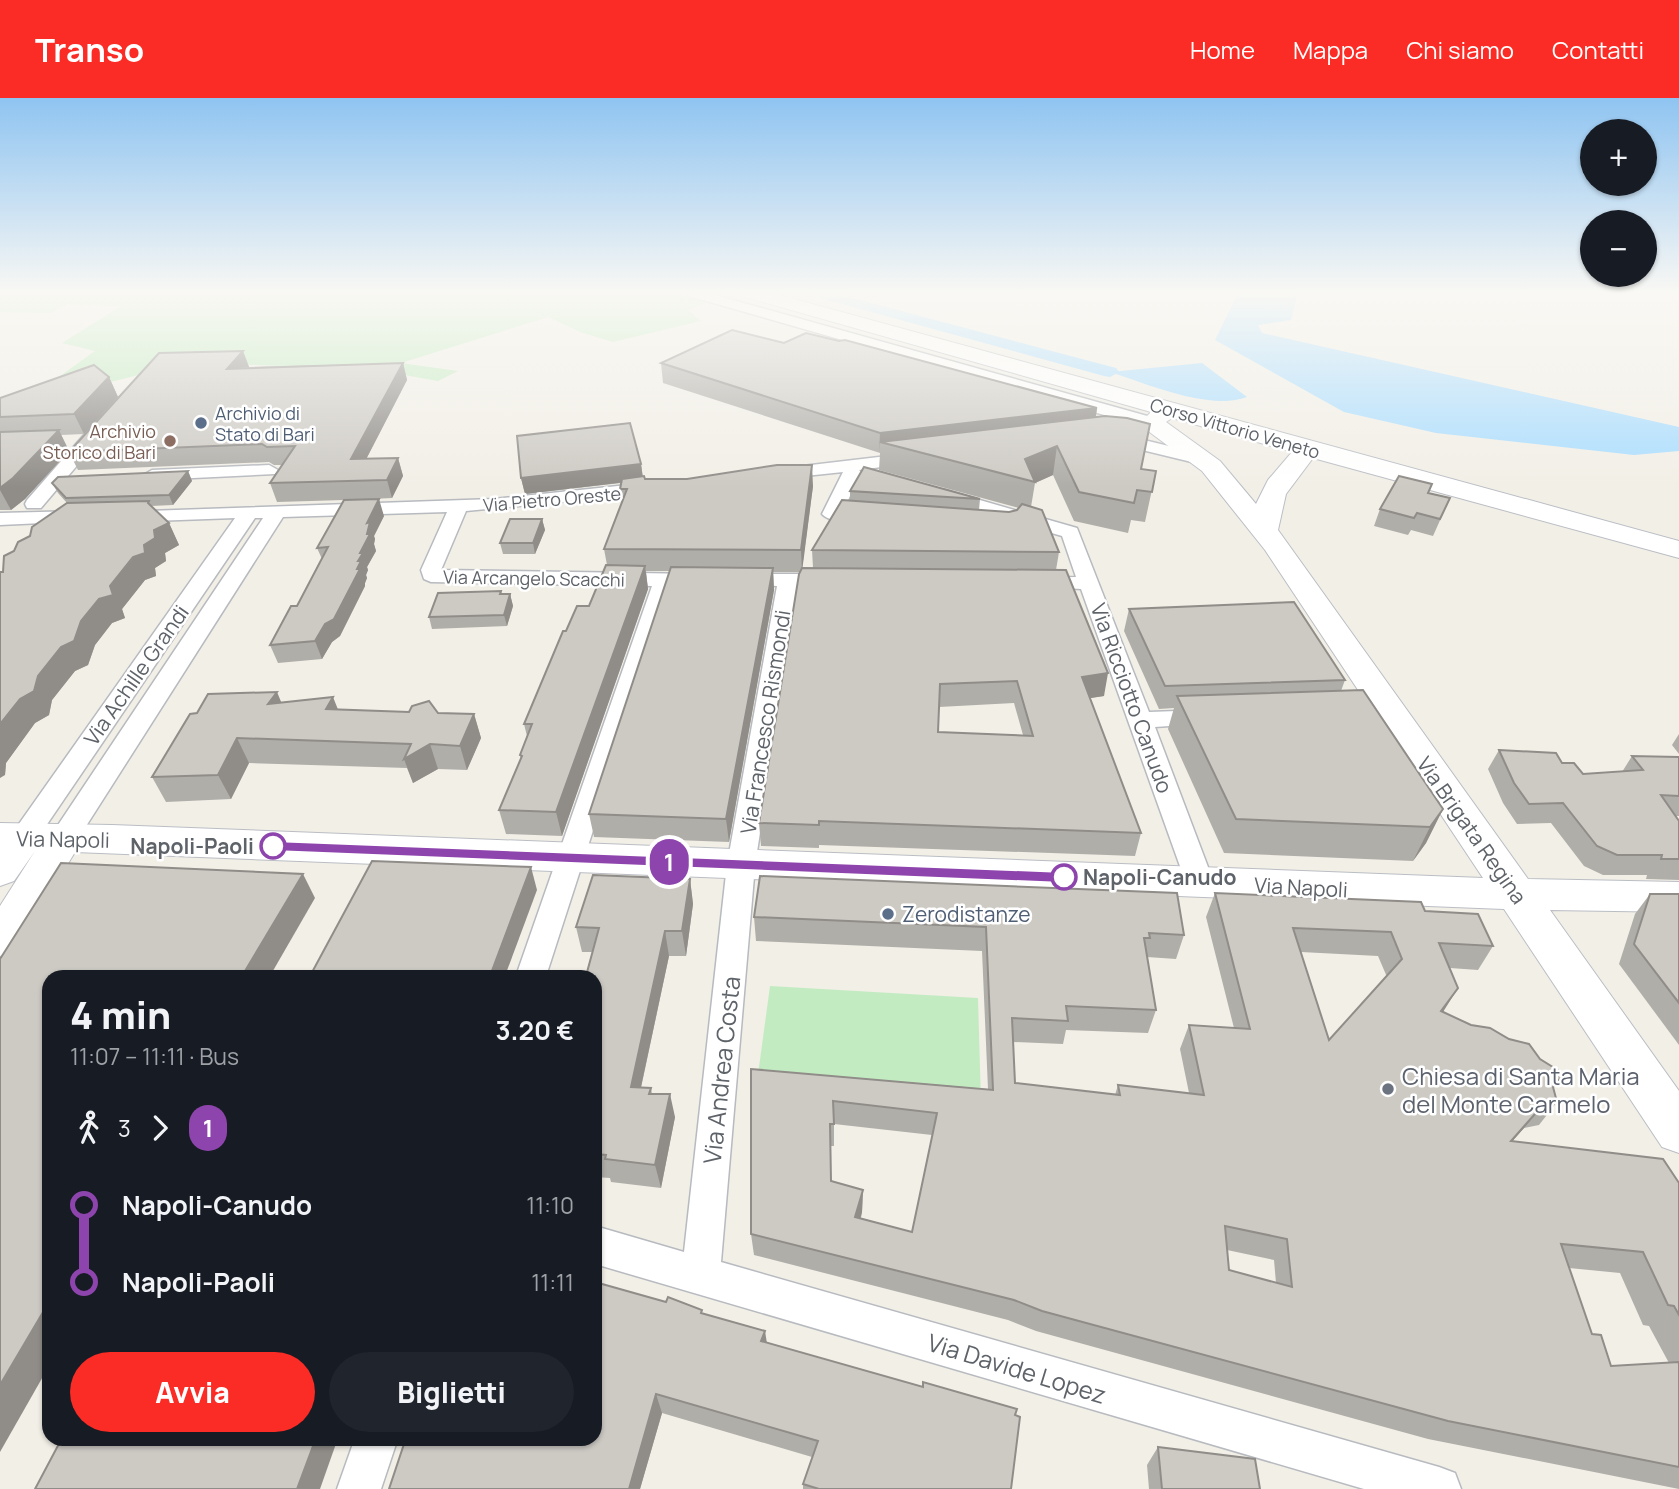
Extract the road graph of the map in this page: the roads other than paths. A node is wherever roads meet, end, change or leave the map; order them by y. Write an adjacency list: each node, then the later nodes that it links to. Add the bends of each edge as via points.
1 (940, 358): 4 (street, Corso Vittorio Veneto)
2 (967, 358): 4 (main road, Corso Vittorio Veneto)
3 (112, 415): 5 (street)
4 (1160, 416): 7 (main road, Corso Vittorio Veneto); 9 (main road); 9 (street, via 1093,437 1124,438)
5 (87, 442): 6 (street); 15 (street)
6 (62, 443)
7 (1308, 449): 17 (main road); 29 (main road, Corso Vittorio Veneto)
8 (928, 457): 10 (street)
9 (1212, 468): 17 (main road, via 1252,486); 28 (main road, Via Brigata Regina)
10 (850, 469): 13 (street); 16 (street); 24 (street, via 832,513)
11 (269, 470): 12 (street, via 136,476)
12 (139, 471)
13 (765, 476)
14 (82, 478): 15 (street)
15 (55, 479): 20 (street)
16 (879, 479)
17 (1277, 484): 28 (main road, via 1268,501)
18 (667, 487): 21 (street, Via Pietro Oreste)
19 (933, 493): 27 (street)
20 (34, 504)
21 (459, 506): 22 (street, Via Pietro Oreste); 30 (street, Via Arcangelo Scacchi, via 430,575)
22 (277, 511): 23 (street, Via Pietro Oreste); 38 (street, Via Achille Grandi)
23 (249, 512): 26 (street, Via Pietro Oreste, via 110,509); 37 (street, Via Achille Grandi)
24 (885, 517)
25 (964, 522): 27 (street)
26 (3, 523)
27 (1051, 526): 34 (street, Via Ricciotto Canudo, via 1070,532)
28 (1265, 530): 43 (main road, Via Brigata Regina, via 1376,711)
29 (1679, 550)
30 (664, 580): 31 (street, Via Arcangelo Scacchi); 39 (street)
31 (789, 580): 32 (street, Via Arcangelo Scacchi); 40 (street, Via Francesco Rismondi)
32 (857, 581)
33 (1021, 582): 34 (street)
34 (1089, 583): 36 (street, Via Ricciotto Canudo)
35 (1223, 717): 36 (street)
36 (1140, 720): 42 (street, Via Ricciotto Canudo)
37 (11, 838): 38 (main road, Via Napoli); 41 (main road)
38 (64, 838): 39 (main road, Via Napoli, via 373,862); 45 (main road)
39 (571, 858): 40 (main road, Via Napoli); 46 (street)
40 (741, 865): 42 (main road, Via Napoli); 49 (street, Via Andrea Costa)
41 (0, 871)
42 (1200, 883): 43 (main road, Via Napoli)
43 (1516, 893): 44 (main road, Via Napoli); 47 (main road, Via Brigata Regina)
44 (1679, 897)
45 (4, 922)
46 (533, 970)
47 (1679, 1131)
48 (602, 1247): 49 (street, Via Davide Lopez)
49 (701, 1274): 52 (street, Via Davide Lopez)
50 (374, 1446): 51 (street)
51 (359, 1489)
52 (1439, 1489)

